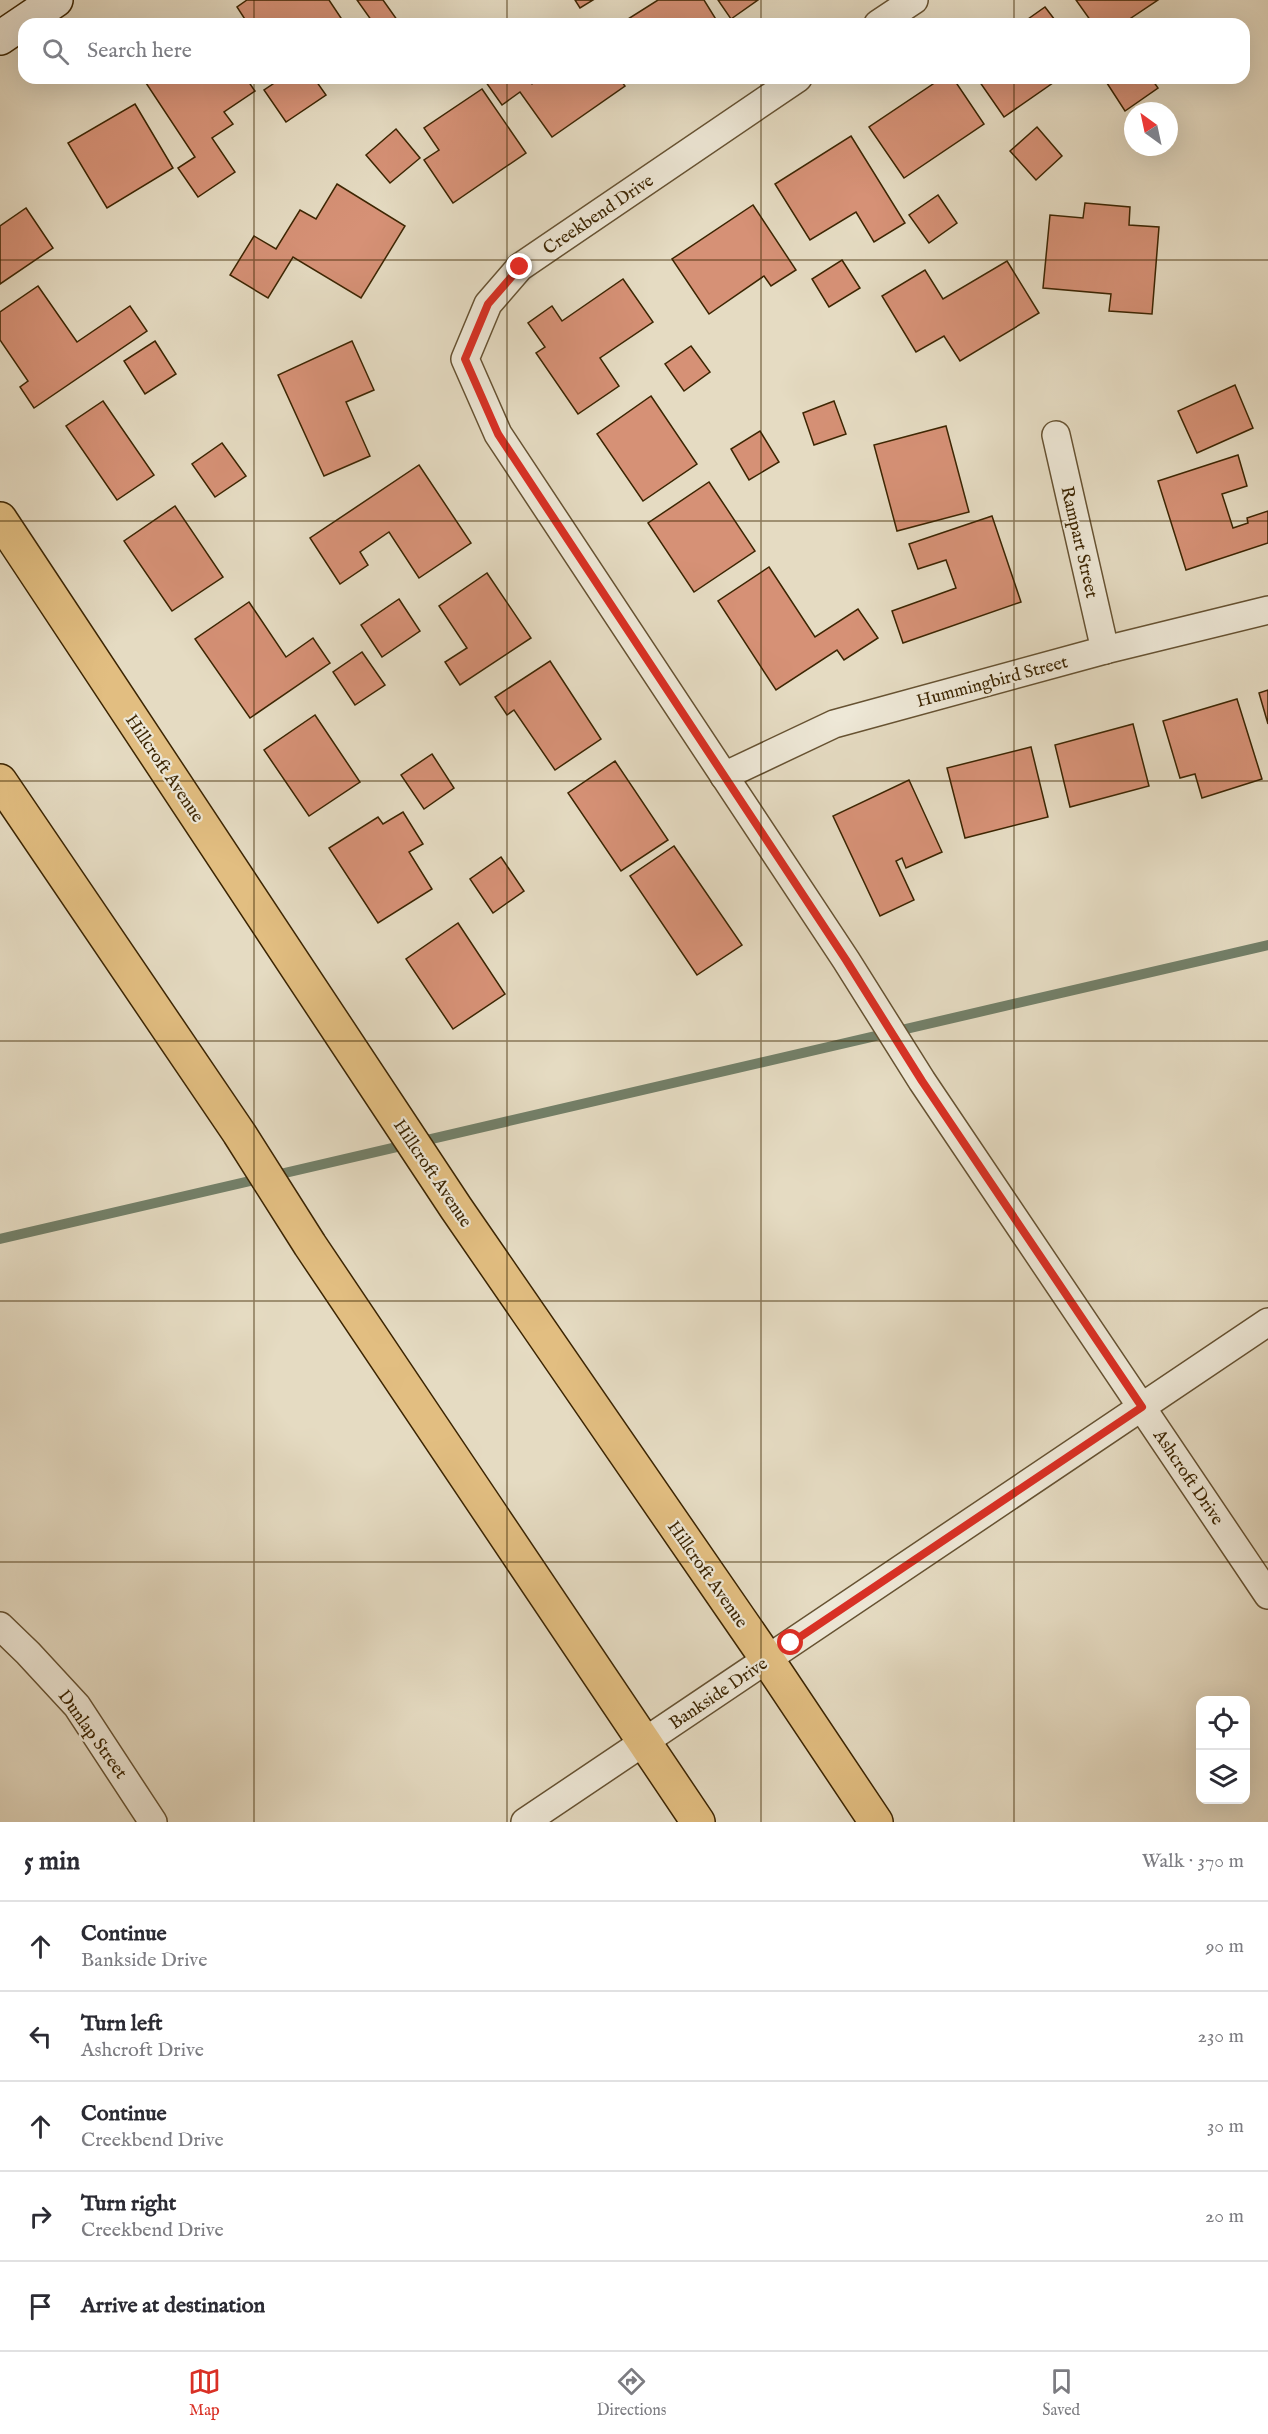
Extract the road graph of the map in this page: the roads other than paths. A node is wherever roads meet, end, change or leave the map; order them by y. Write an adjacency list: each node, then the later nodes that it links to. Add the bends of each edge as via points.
1 (56, 0): 3 (main road)
2 (913, 0): 4 (street)
3 (29, 18)
4 (887, 18)
5 (18, 26): 6 (main road)
6 (0, 38)
7 (789, 84): 9 (street, Creekbend Drive, via 520,267 488,304 465,359 498,434)
8 (1056, 435): 12 (street, Rampart Street)
9 (534, 489): 13 (street, Ashcroft Drive)
10 (0, 519): 19 (main road, Hillcroft Avenue, via 456,1208)
11 (1268, 610): 12 (street, Hummingbird Street)
12 (1105, 650): 13 (street, Hummingbird Street, via 834,724)
13 (724, 776): 16 (street, Ashcroft Drive, via 922,1081)
14 (0, 781): 20 (main road)
15 (1268, 1322): 16 (street, Bankside Drive)
16 (1142, 1407): 17 (street, Ashcroft Drive); 19 (street, Bankside Drive)
17 (1268, 1595)
18 (0, 1626): 21 (street, Dunlap Street, via 77,1706)
19 (767, 1659): 20 (street, Bankside Drive); 24 (main road, Hillcroft Avenue)
20 (644, 1743): 22 (street, Bankside Drive); 23 (main road)
21 (153, 1822)
22 (525, 1822)
23 (698, 1822)
24 (876, 1822)

